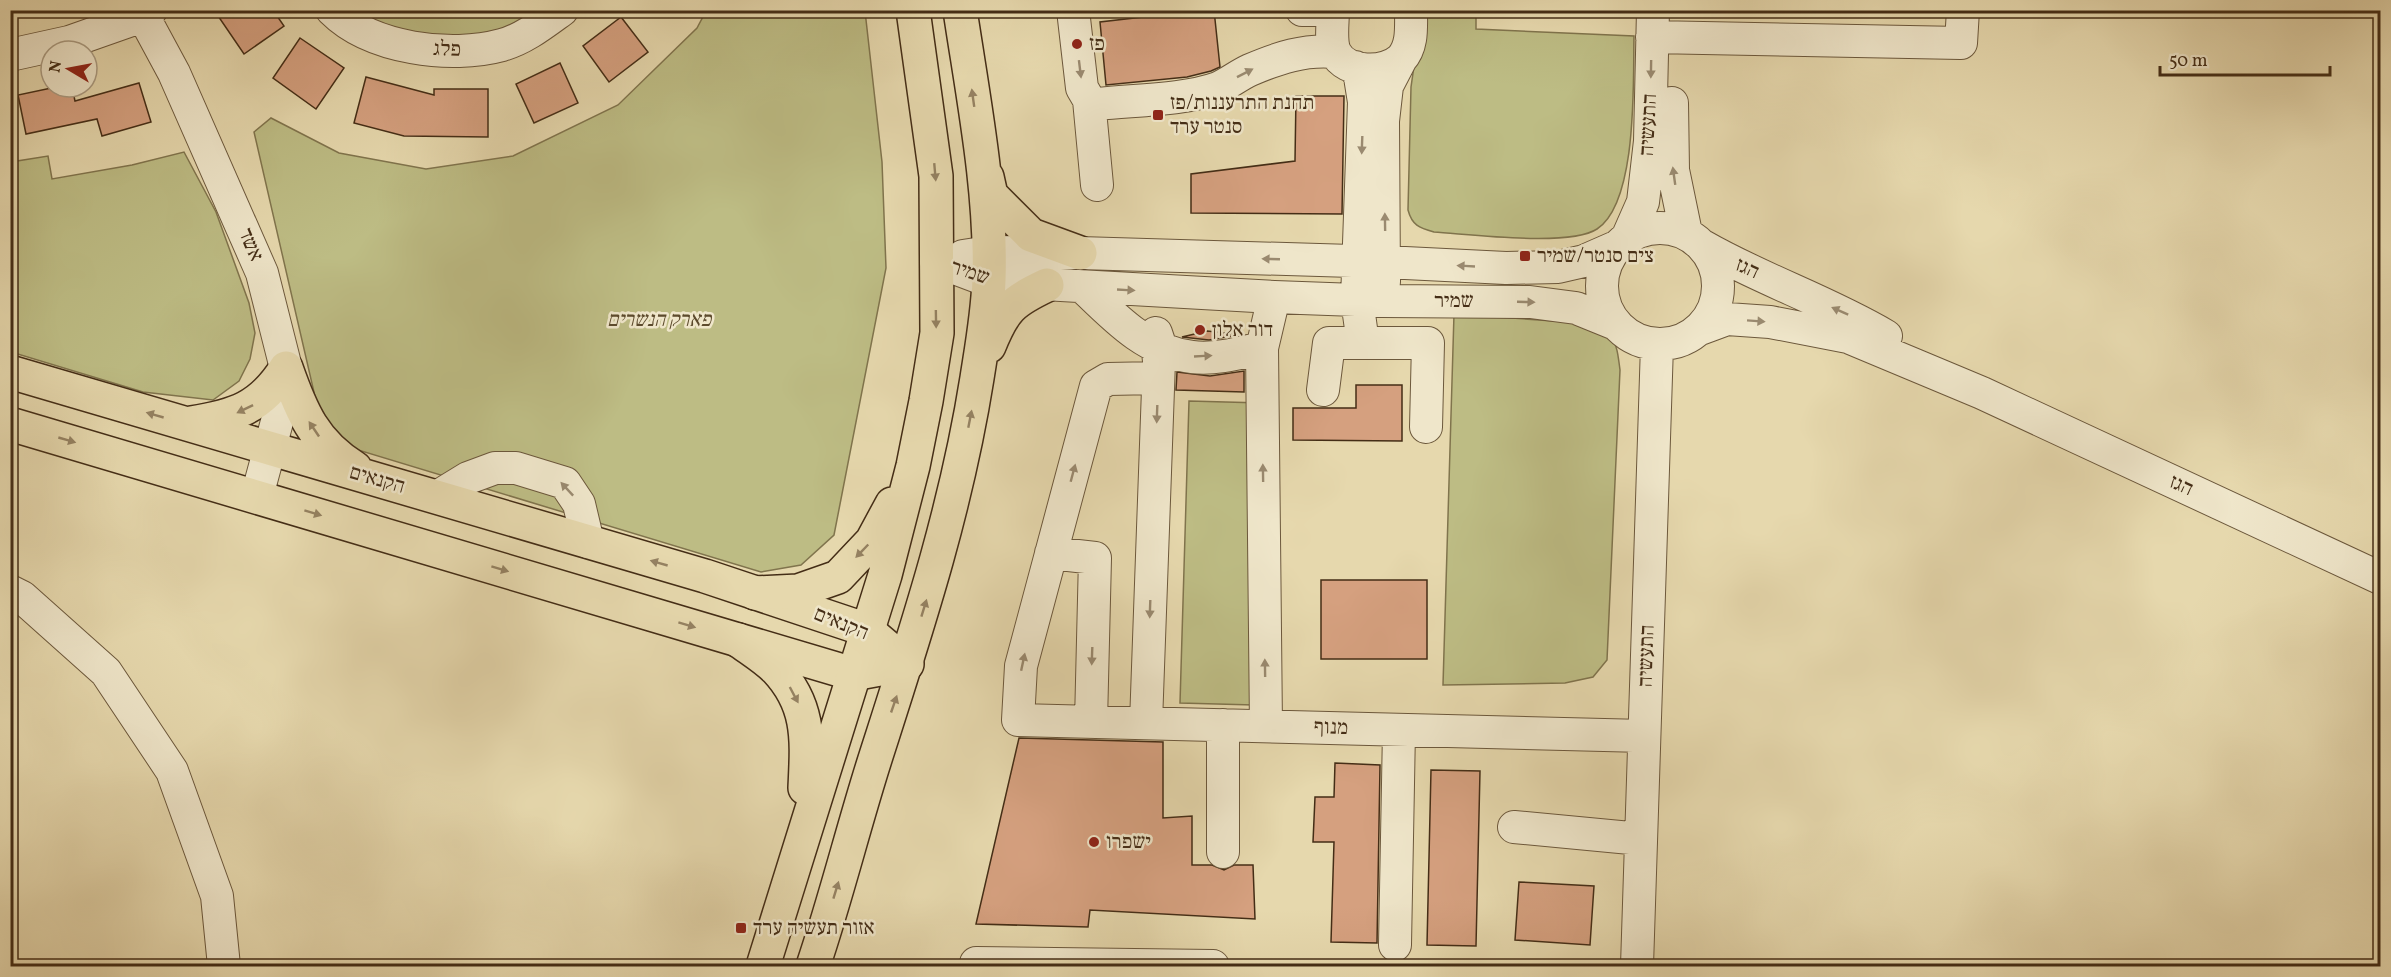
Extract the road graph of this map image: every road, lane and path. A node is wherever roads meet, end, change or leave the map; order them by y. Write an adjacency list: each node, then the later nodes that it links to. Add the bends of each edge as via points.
1 (332, 10): 2 (street, פלג, via 370,35 419,49 466,51 504,45 538,28)
2 (562, 10)
3 (913, 10): 22 (main road, one-way to 22, via 936,176)
4 (960, 10): 17 (main road, one-way to 4)
5 (1073, 10): 16 (street, one-way to 16, via 1082,88)
6 (1302, 10): 7 (street)
7 (1320, 10)
8 (1332, 10): 15 (street)
9 (1411, 10): 14 (street, via 1410,42)
10 (1963, 10): 12 (street, via 1961,43)
11 (145, 12): 13 (street, via 69,42); 35 (street, אשד, via 262,273)
12 (1663, 24): 19 (street, התעשיה, one-way to 12, via 1673,170); 20 (street, התעשיה, one-way to 20, via 1643,202)
13 (10, 55)
14 (1401, 59): 15 (street, via 1371,71); 23 (street, one-way to 14, via 1387,86)
15 (1345, 60): 16 (street, one-way to 15, via 1098,104 1194,94 1218,88 1286,56 1315,50); 23 (street, one-way to 23, via 1360,77 1364,102)
16 (1089, 100): 18 (street)
17 (979, 144): 21 (main road, via 991,195 1007,213 1031,235); 24 (main road)
18 (1097, 185)
19 (1694, 239): 20 (street, via 1674,229 1652,227); 30 (street, via 1715,267 1718,288 1712,312); 39 (street, הגז, one-way to 19, via 1857,318 1731,262)
20 (1622, 242): 23 (street, שמיר, one-way to 23, via 1584,261 1558,267); 29 (street, via 1602,272 1602,295)
21 (1080, 253): 23 (street, שמיר, one-way to 21); 24 (street, שמיר)
22 (936, 261): 24 (street, שמיר); 44 (main road, one-way to 44, via 937,333)
23 (1372, 261): 28 (street)
24 (989, 267): 25 (street, שמיר); 36 (main road)
25 (1047, 285): 26 (street, שמיר); 36 (main road, via 1022,297 1001,318)
26 (1084, 288): 27 (street, שמיר, one-way to 27); 34 (street)
27 (1274, 297): 28 (street, שמיר); 33 (street)
28 (1370, 300): 29 (street, שמיר, one-way to 29, via 1530,302 1576,308); 31 (street)
29 (1614, 323): 32 (street, via 1630,337)
30 (1700, 329): 32 (street, via 1676,342); 39 (street, הגז, one-way to 39, via 1727,319 1770,322 1848,337)
31 (1363, 343): 38 (street, via 1329,343); 42 (street, via 1428,343)
32 (1657, 345): 62 (street, התעשיה)
33 (1262, 348): 34 (street, one-way to 33); 60 (street, one-way to 33)
34 (1160, 364): 49 (street, one-way to 34, via 1096,386); 58 (street, one-way to 58)
35 (286, 368): 41 (main road, one-way to 41, via 275,386 251,406 224,417); 43 (street, אשד, via 286,388); 45 (main road, one-way to 35, via 345,462 312,429)
36 (978, 370): 55 (main road, one-way to 36, via 959,476)
37 (10, 372): 41 (main road, הקנאים, one-way to 37)
38 (1323, 390)
39 (1982, 393): 50 (street, הגז)
40 (10, 424): 46 (main road, הקנאים, one-way to 46)
41 (186, 424): 43 (main road, הקנאים)
42 (1426, 427)
43 (272, 449): 45 (main road, הקנאים); 46 (street, אשד)
44 (913, 466): 52 (main road, one-way to 52, via 872,541 838,577 798,591); 53 (main road)
45 (374, 479): 47 (main road, הקנאים)
46 (257, 496): 54 (main road, הקנאים, one-way to 54)
47 (437, 497): 48 (main road, הקנאים); 48 (street, one-way to 47, via 579,504 565,483 516,468 495,468 468,478)
48 (588, 542): 52 (main road, הקנאים, one-way to 48)
49 (1051, 553): 57 (street, one-way to 57, via 1095,558); 57 (street, מנוף, one-way to 49, via 1018,720 1022,666)
50 (2380, 578)
51 (10, 591): 69 (street, via 22,597 106,672 172,771 217,896)
52 (755, 593): 53 (main road, הקנאים)
53 (867, 630): 55 (main road, הקנאים); 56 (main road)
54 (738, 640): 56 (main road, הקנאים); 64 (main road, one-way to 64, via 775,668 799,705 807,733)
55 (907, 664): 56 (main road, הקנאים); 71 (main road, one-way to 55)
56 (853, 674): 64 (main road)
57 (1090, 722): 58 (street, מנוף)
58 (1146, 723): 59 (street, מנוף)
59 (1223, 725): 60 (street, מנוף); 66 (street)
60 (1266, 726): 61 (street, מנוף)
61 (1399, 730): 62 (street, מנוף); 67 (street)
62 (1644, 736): 65 (street, התעשיה)
63 (1514, 827): 65 (street)
64 (804, 835): 70 (main road)
65 (1641, 839): 74 (street, התעשיה)
66 (1222, 852)
67 (1395, 945)
68 (976, 965): 72 (street)
69 (224, 966)
70 (763, 966)
71 (813, 966)
72 (1192, 966): 73 (street)
73 (1214, 966)
74 (1637, 966)

